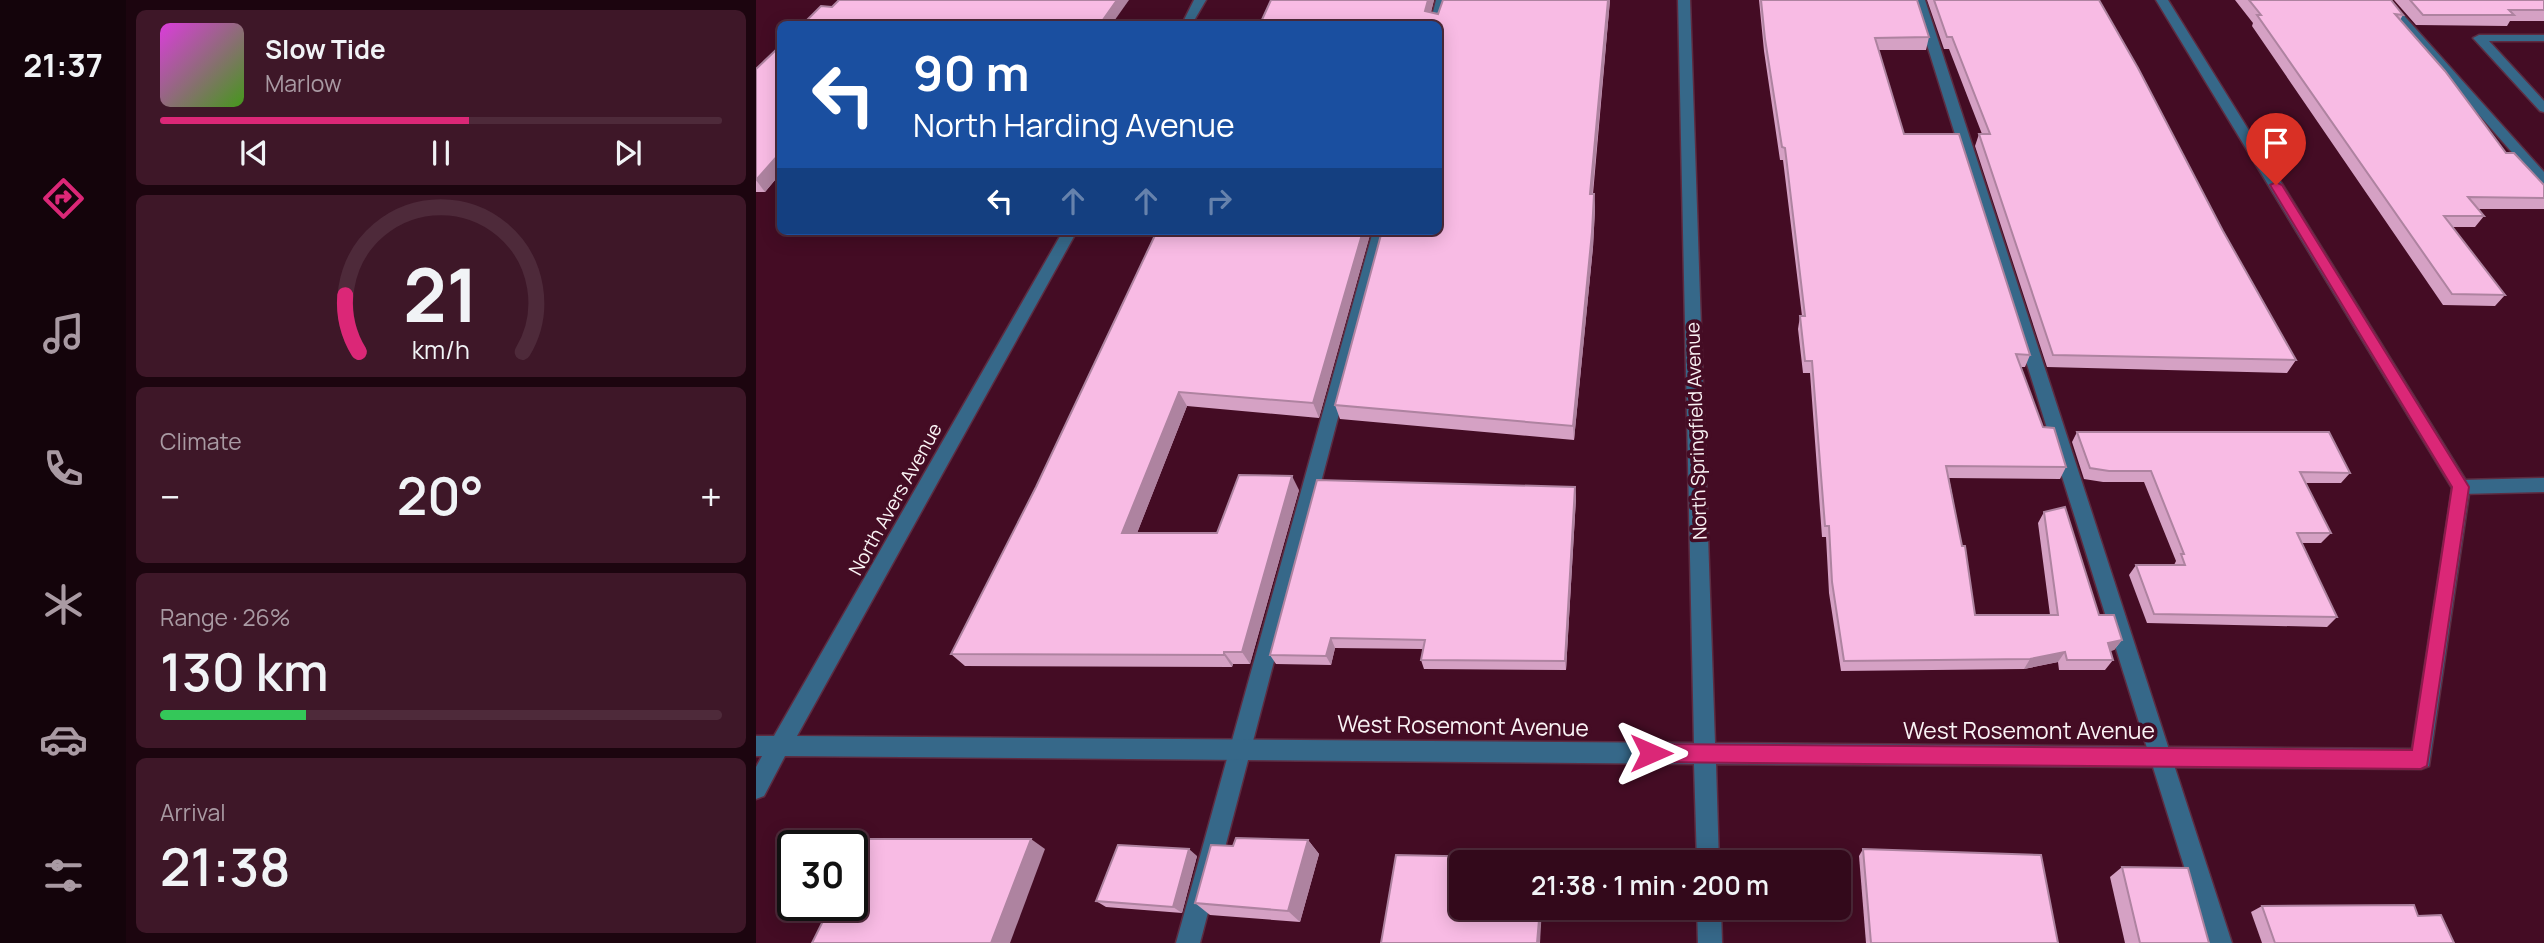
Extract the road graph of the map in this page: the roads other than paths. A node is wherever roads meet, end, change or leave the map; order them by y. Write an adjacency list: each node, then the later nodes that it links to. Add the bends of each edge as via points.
1 (1200, 0): 7 (street)
2 (1442, 0): 8 (street)
3 (1684, 0): 19 (street, North Springfield Avenue)
4 (1919, 0): 20 (street)
5 (2162, 0): 15 (street)
6 (2384, 0): 11 (street)
7 (1188, 21)
8 (1437, 21)
9 (2544, 38): 10 (street, via 2479,38)
10 (2544, 108)
11 (2544, 180)
12 (1068, 235): 17 (street, North Avers Avenue)
13 (1379, 235): 18 (street)
14 (2544, 485): 15 (street)
15 (2460, 487): 20 (street, West Rosemont Avenue, via 2421,759)
16 (756, 746): 17 (street, West Rosemont Avenue)
17 (780, 746): 18 (street, West Rosemont Avenue); 21 (street, North Avers Avenue)
18 (1241, 749): 19 (street, West Rosemont Avenue); 24 (street)
19 (1705, 753): 20 (street, West Rosemont Avenue); 22 (street, North Springfield Avenue)
20 (2161, 757): 26 (street)
21 (756, 788)
22 (1707, 850)
23 (1709, 920): 25 (street)
24 (1188, 943)
25 (1710, 943)
26 (2220, 943)

